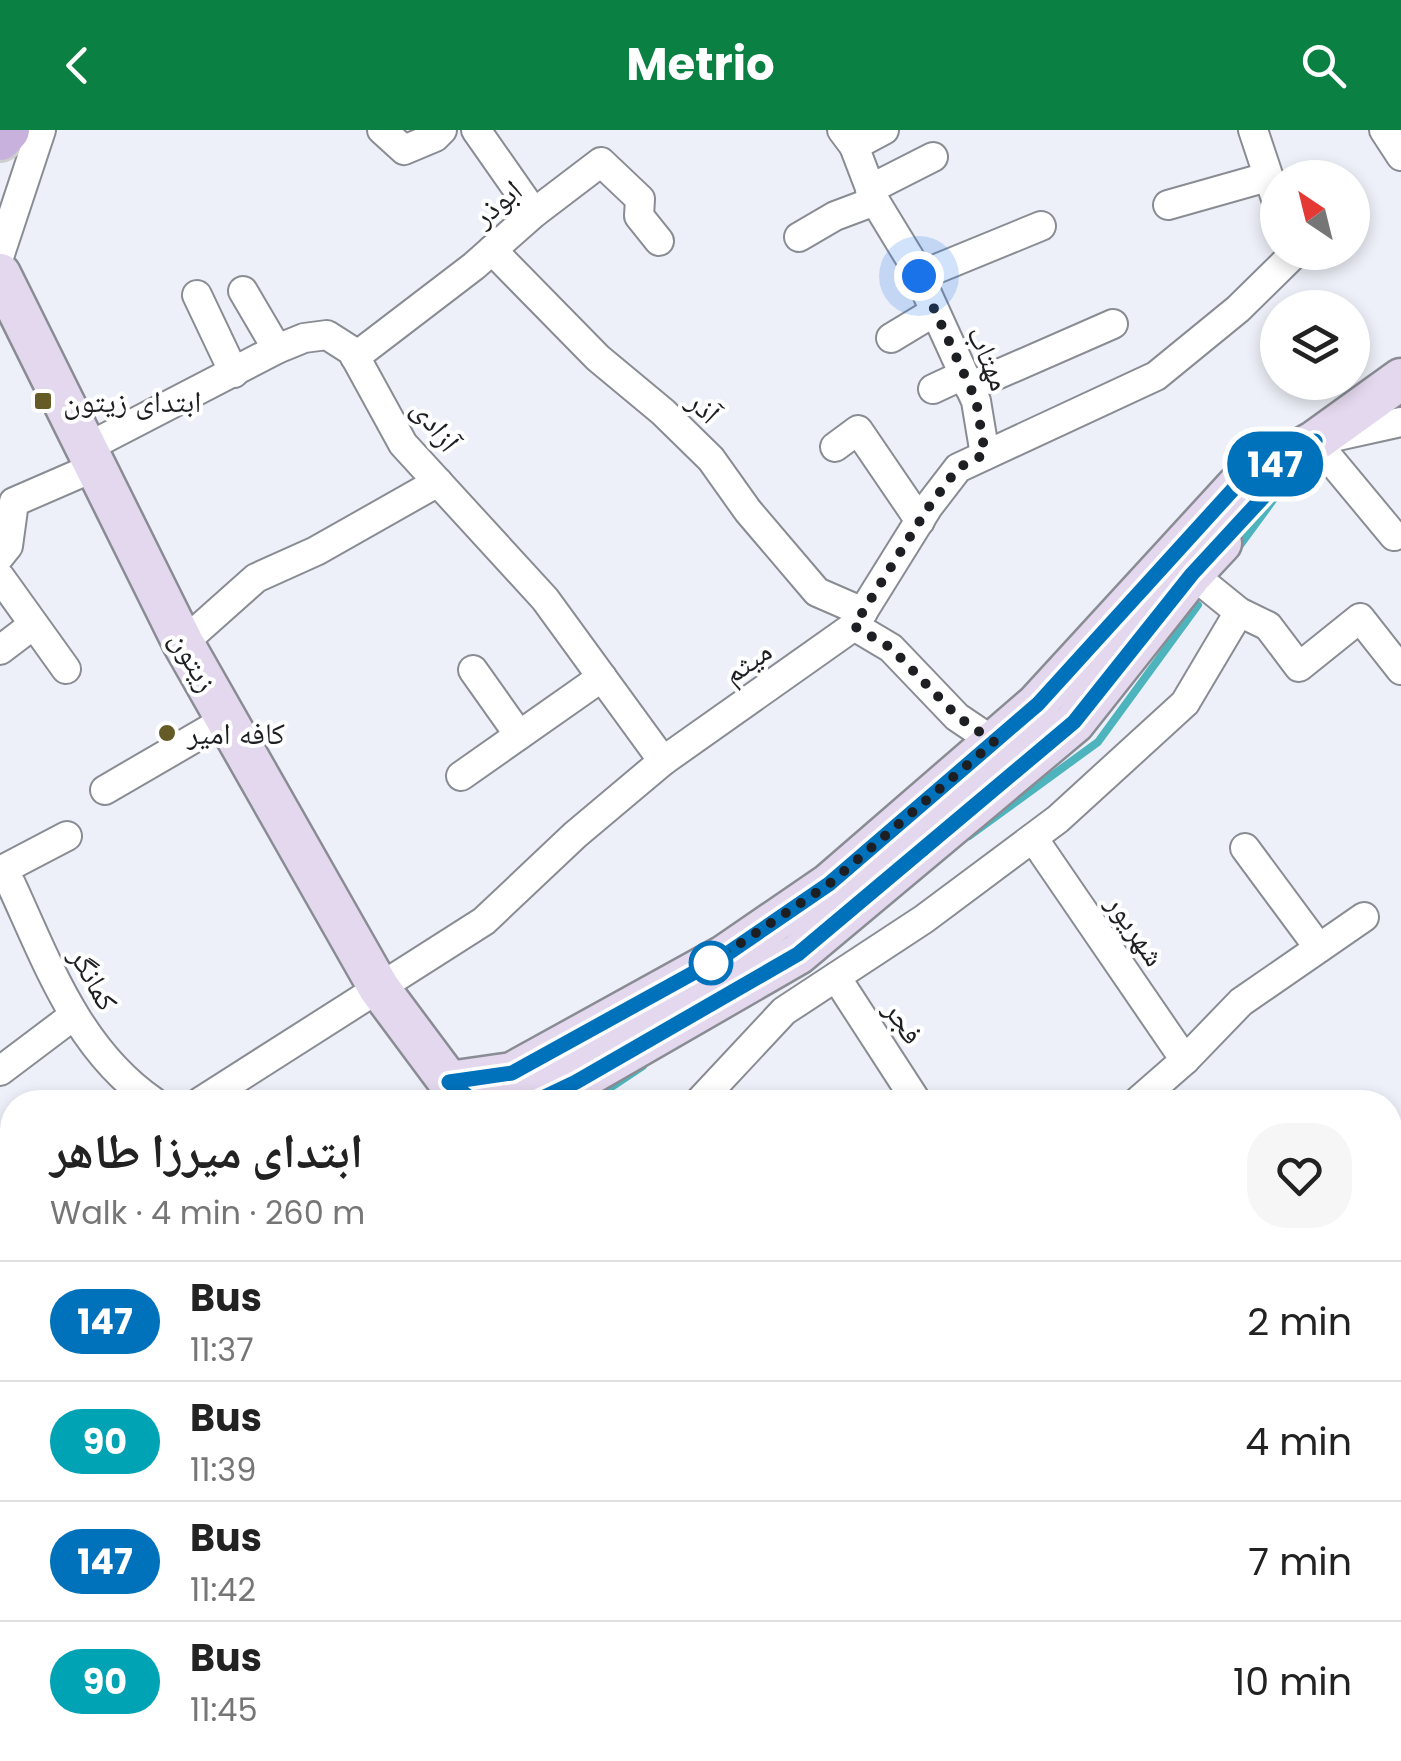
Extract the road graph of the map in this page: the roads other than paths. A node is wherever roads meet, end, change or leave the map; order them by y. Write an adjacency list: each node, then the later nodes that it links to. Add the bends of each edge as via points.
1 (8, 130): 10 (main road)
2 (41, 130): 22 (street)
3 (382, 130): 4 (street, via 404,150)
4 (442, 130)
5 (476, 130): 17 (street)
6 (884, 130): 9 (street)
7 (1253, 130): 13 (street)
8 (1384, 130): 12 (street)
9 (848, 138): 15 (street, مهتاب)
10 (0, 139)
11 (933, 156): 15 (street)
12 (1401, 156)
13 (1262, 160)
14 (1260, 178): 16 (street)
15 (872, 195): 19 (street); 25 (street, مهتاب)
16 (1168, 205)
17 (534, 213): 20 (street, ابوذر, via 601,162 640,199 639,216); 21 (street, ابوذر)
18 (1040, 226): 25 (street)
19 (799, 237)
20 (659, 241)
21 (492, 250): 32 (street, ابوذر); 49 (street, آذر, via 711,460 817,592)
22 (0, 254)
23 (1278, 270): 40 (street, میثم, via 1156,376)
24 (0, 274): 41 (main road, زیتون)
25 (919, 276): 28 (street, مهتاب)
26 (243, 291): 31 (street)
27 (197, 295): 33 (street)
28 (934, 312): 30 (street); 35 (street, مهتاب)
29 (1113, 324): 35 (street)
30 (891, 338)
31 (277, 350): 32 (street, via 327,336); 33 (street)
32 (355, 357): 42 (street, آزادی, via 403,444)
33 (234, 373): 41 (street)
34 (1401, 379): 38 (main road)
35 (966, 381): 36 (street); 40 (street, مهتاب)
36 (933, 389)
37 (1401, 422): 38 (street)
38 (1315, 441): 44 (street); 46 (main road); 59 (main road, via 1238,484 1038,704)
39 (835, 446): 43 (street, via 858,430)
40 (985, 454): 43 (street, میثم, via 958,468)
41 (92, 457): 45 (street, via 14,502 8,546); 51 (main road, زیتون)
42 (438, 482): 51 (street, via 256,578); 56 (street, آزادی, via 544,598)
43 (920, 522): 49 (street, میثم)
44 (1394, 536)
45 (0, 556)
46 (1192, 574): 48 (street); 78 (main road, via 1074,722 798,954)
47 (0, 577): 50 (street)
48 (1239, 612): 55 (street, via 1268,626 1299,667 1360,618); 64 (street, via 1184,703)
49 (859, 619): 59 (street, آذر, via 957,716); 60 (street, میثم)
50 (33, 625): 52 (street); 53 (street)
51 (183, 643): 57 (main road, زیتون)
52 (0, 650)
53 (66, 669)
54 (473, 670): 58 (street)
55 (1401, 670)
56 (602, 677): 58 (street); 60 (street, آزادی)
57 (226, 719): 62 (street); 70 (main road, زیتون)
58 (519, 735): 61 (street)
59 (994, 742): 77 (main road, via 829,884 724,956 512,1073)
60 (663, 761): 70 (street, میثم, via 484,921)
61 (461, 776)
62 (104, 790)
63 (67, 836): 66 (street)
64 (1033, 838): 69 (street); 72 (street, شهریور)
65 (1245, 848): 68 (street)
66 (0, 870): 71 (street, کمانگر)
67 (1364, 917): 68 (street)
68 (1320, 948): 72 (street, via 1241,1002)
69 (836, 977): 79 (street, via 784,1011); 80 (street, فجر)
70 (379, 988): 75 (street, میثم); 76 (main road, زیتون)
71 (73, 1016): 73 (street); 74 (street, کمانگر)
72 (1185, 1060): 81 (street)
73 (0, 1070)
74 (136, 1090)
75 (219, 1090)
76 (460, 1090)
77 (467, 1090)
78 (559, 1090)
79 (712, 1090)
80 (909, 1090)
81 (1167, 1090)

